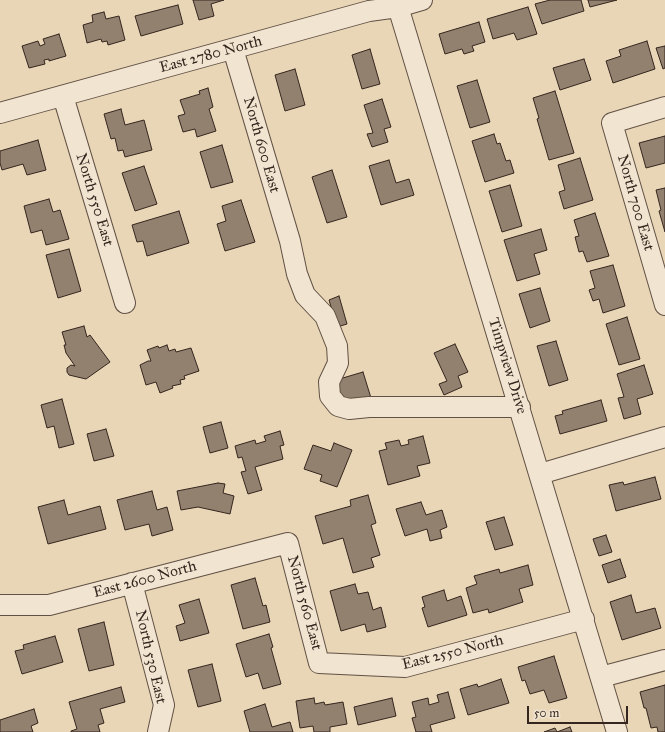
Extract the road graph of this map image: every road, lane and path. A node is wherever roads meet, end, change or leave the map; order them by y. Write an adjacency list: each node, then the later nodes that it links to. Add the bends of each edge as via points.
1 (422, 0): 2 (street, East 2780 North)
2 (397, 4): 3 (street, East 2780 North); 10 (street, Timpview Drive)
3 (233, 49): 4 (street, East 2780 North); 10 (street, North 600 East, via 290,240 297,274 305,295 325,316 337,346 338,363 329,382 330,396 338,406 349,409)
4 (63, 96): 6 (street, East 2780 North); 8 (street, North 550 East)
5 (665, 107): 7 (street, North 700 East, via 612,123)
6 (0, 113)
7 (660, 273): 9 (street, North 700 East)
8 (125, 303)
9 (665, 305)
10 (520, 407): 12 (street, Timpview Drive)
11 (665, 437): 12 (street)
12 (540, 474): 16 (street, Timpview Drive)
13 (288, 543): 14 (street, East 2600 North); 18 (street, North 560 East)
14 (132, 583): 15 (street, East 2600 North, via 49,605); 20 (street, North 530 East, via 164,705)
15 (0, 605)
16 (584, 620): 18 (street, East 2550 North, via 405,667); 19 (street, Timpview Drive)
17 (665, 660): 19 (street)
18 (319, 663)
19 (601, 677): 21 (street, Timpview Drive)
20 (158, 732)
21 (617, 732)

